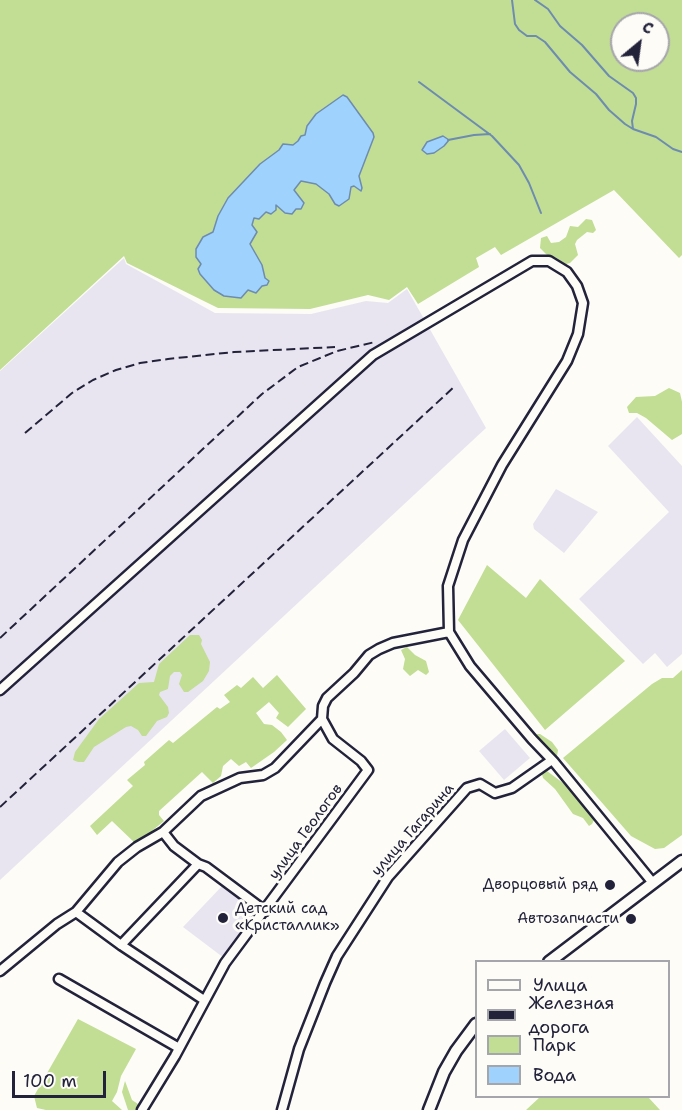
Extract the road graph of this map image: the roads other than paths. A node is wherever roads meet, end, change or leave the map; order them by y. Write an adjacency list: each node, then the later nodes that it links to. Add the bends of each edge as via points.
1 (449, 632): 2 (street, via 448,586 464,540 502,465 567,361 578,334 583,303 577,286 567,272 549,261 532,261 373,355); 3 (street, via 393,643 369,655 327,698); 4 (street, via 470,666)
2 (0, 690)
3 (322, 719): 5 (street, via 275,768 263,775 240,778 201,796); 9 (street, улица Геологов, via 333,739 368,770)
4 (552, 760): 8 (street); 19 (street, улица Гагарина, via 512,788 495,793 480,784 467,788 388,877 337,956 299,1049)
5 (163, 832): 7 (street); 10 (street, via 118,862)
6 (682, 861): 8 (main road)
7 (198, 864): 9 (street); 11 (street)
8 (653, 883): 12 (main road)
9 (265, 911): 15 (street, улица Геологов, via 225,963)
10 (76, 912): 11 (street); 13 (street)
11 (121, 945): 15 (street)
12 (552, 960)
13 (0, 971)
14 (59, 979): 17 (street)
15 (204, 1000): 17 (street, улица Геологов)
16 (475, 1027): 20 (main road, via 444,1072)
17 (179, 1048): 18 (street, улица Геологов)
18 (142, 1110)
19 (282, 1110)
20 (429, 1110)

